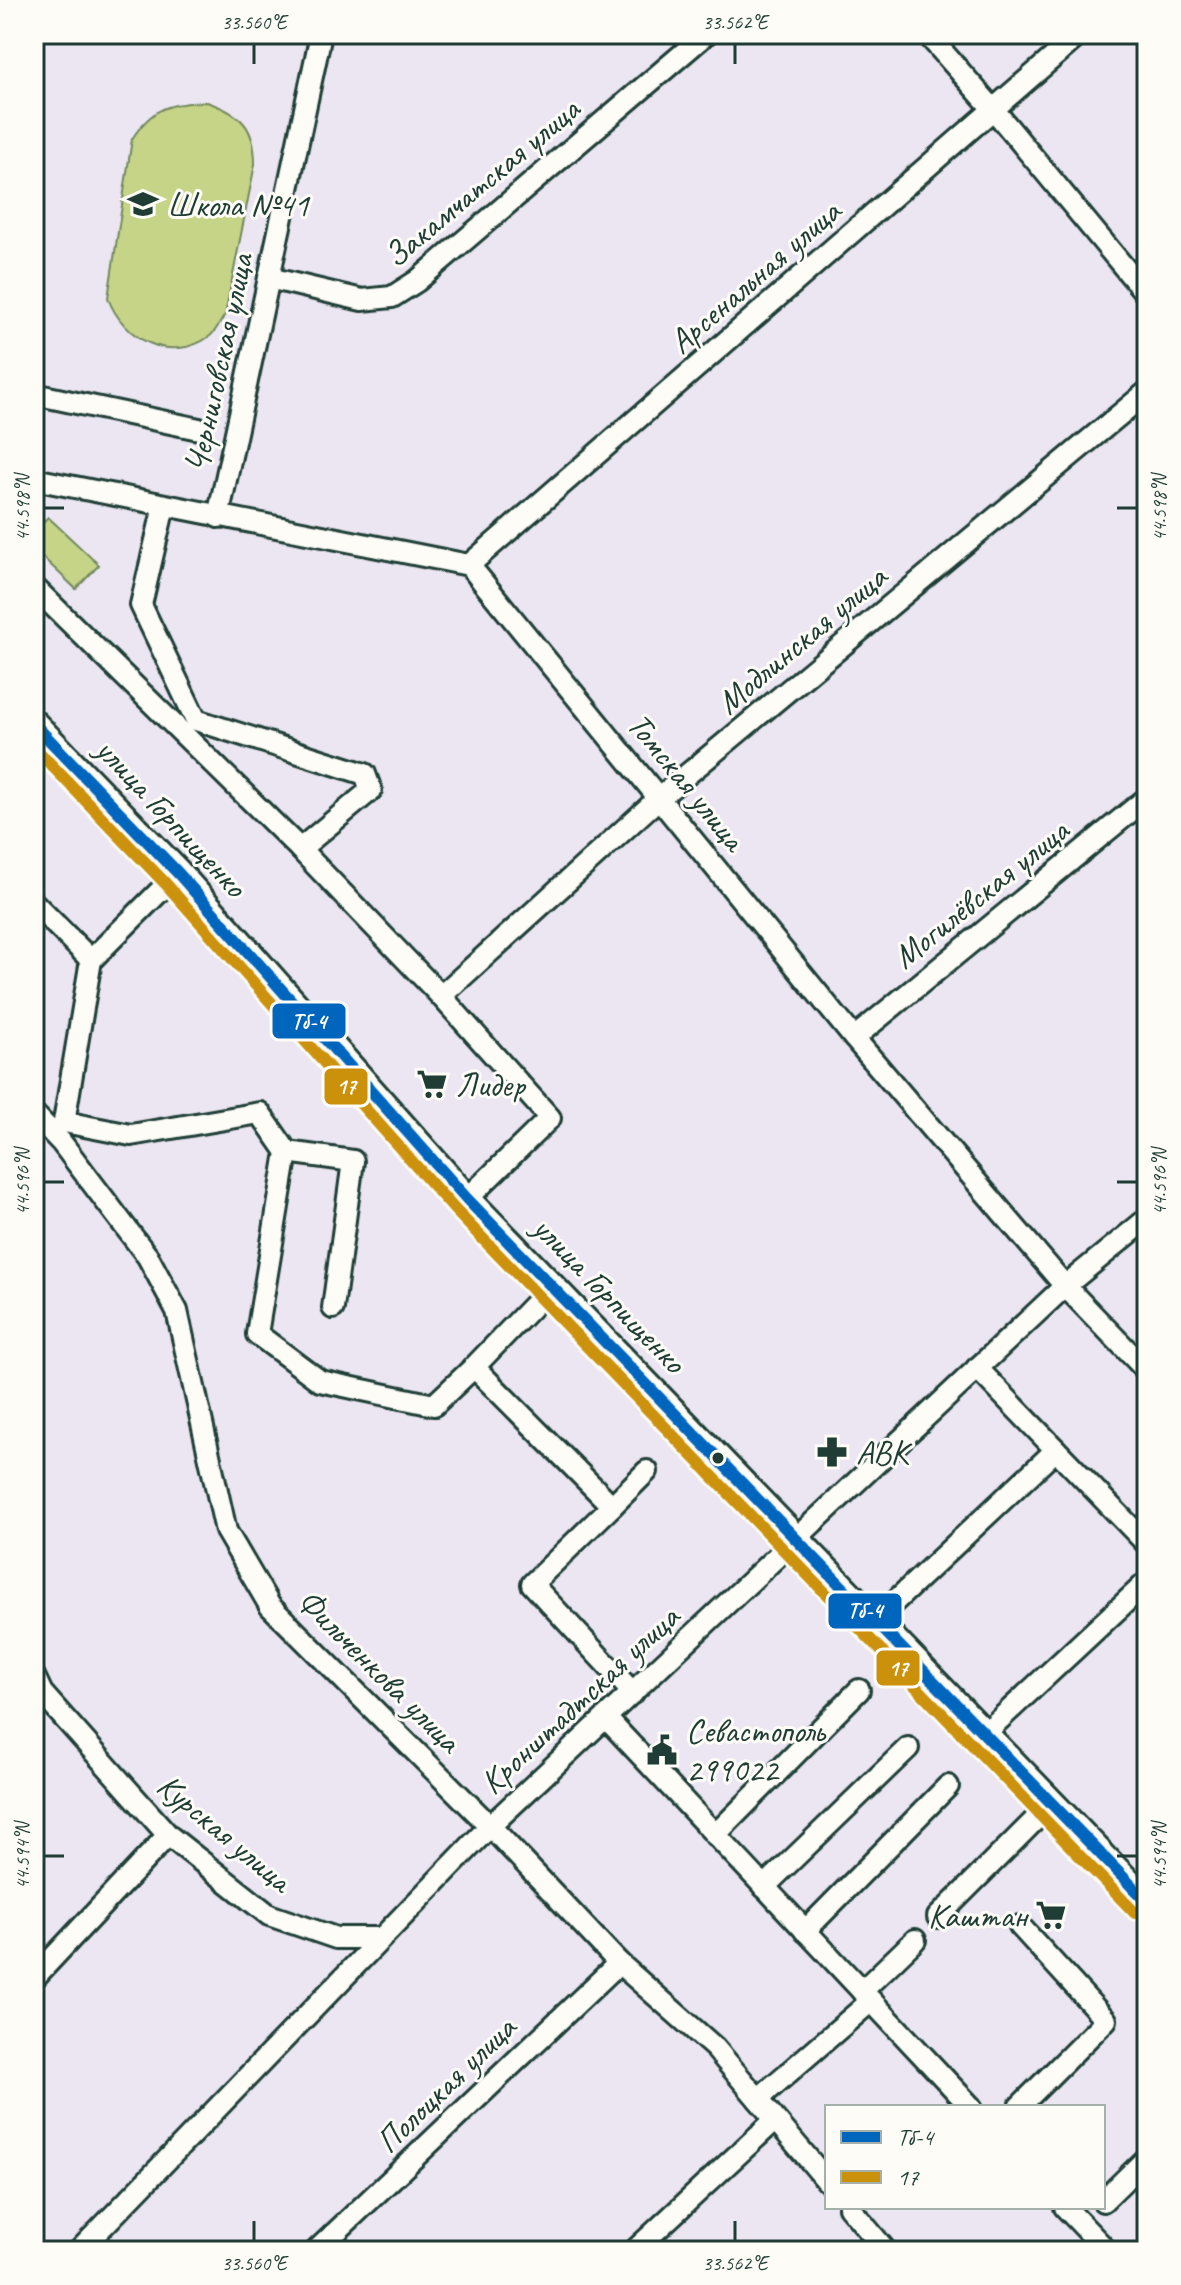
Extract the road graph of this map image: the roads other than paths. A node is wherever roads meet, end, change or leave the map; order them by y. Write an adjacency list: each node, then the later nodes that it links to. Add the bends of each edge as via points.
1 (321, 34): 6 (street, Черниговская улица)
2 (706, 34): 6 (street, Закамчатская улица, via 392,297 362,300)
3 (927, 34): 5 (street)
4 (1080, 34): 5 (street, Арсенальная улица)
5 (994, 110): 7 (street); 14 (street, Арсенальная улица)
6 (269, 278): 13 (street, Черниговская улица)
7 (1147, 295)
8 (1147, 392): 18 (street, Модлинская улица)
9 (34, 394): 10 (street)
10 (199, 429)
11 (34, 479): 12 (street)
12 (164, 506): 13 (street); 17 (street, via 141,605)
13 (218, 517): 14 (street)
14 (469, 565): 18 (street, Томская улица)
15 (34, 587): 17 (street)
16 (34, 724): 21 (main road, улица Горпищенко)
17 (189, 726): 20 (street); 20 (street, via 365,774 371,790)
18 (659, 798): 24 (street, Модлинская улица); 25 (street, Томская улица)
19 (1147, 798): 25 (street, Могилёвская улица)
20 (300, 849): 24 (street)
21 (178, 873): 23 (street); 28 (main road, улица Горпищенко)
22 (34, 903): 23 (street)
23 (91, 960): 27 (street, via 64,1122 131,1135 260,1113)
24 (441, 996): 28 (street, via 550,1118)
25 (854, 1038): 31 (street, Томская улица)
26 (34, 1114): 51 (street, Фильченкова улица, via 148,1257 177,1311 226,1531 270,1606)
27 (287, 1152): 32 (street, via 353,1161); 33 (street, via 257,1334 320,1381 434,1405)
28 (467, 1199): 30 (main road, улица Горпищенко)
29 (1147, 1219): 31 (street, Кронштадтская улица)
30 (552, 1286): 33 (street); 39 (main road, улица Горпищенко)
31 (1065, 1286): 34 (street, Кронштадтская улица); 35 (street, Томская улица)
32 (333, 1308)
33 (474, 1367): 38 (street)
34 (977, 1368): 36 (street); 39 (street, Кронштадтская улица)
35 (1147, 1371)
36 (1056, 1450): 40 (street); 42 (street)
37 (647, 1471): 38 (street)
38 (612, 1506): 45 (street, via 532,1584)
39 (796, 1537): 42 (main road, улица Горпищенко); 45 (street, Кронштадтская улица)
40 (1147, 1544)
41 (1147, 1582): 47 (street)
42 (875, 1620): 47 (main road, улица Горпищенко)
43 (34, 1676): 52 (street, Курская улица, via 42,1693)
44 (859, 1690): 53 (street)
45 (633, 1693): 46 (street, Кронштадтская улица)
46 (606, 1718): 51 (street, Кронштадтская улица); 53 (street)
47 (985, 1733): 50 (main road, улица Горпищенко)
48 (908, 1748): 54 (street)
49 (948, 1786): 58 (street)
50 (1052, 1803): 55 (main road, улица Горпищенко); 56 (street)
51 (490, 1826): 59 (street, Кронштадтская улица); 61 (street, Фильченкова улица)
52 (168, 1835): 59 (street, Курская улица, via 269,1915 336,1938); 62 (street)
53 (715, 1835): 54 (street)
54 (764, 1887): 58 (street)
55 (1147, 1902)
56 (938, 1917)
57 (1020, 1926): 66 (street, via 1106,2020)
58 (805, 1931): 63 (street)
59 (380, 1938): 75 (street, Кронштадтская улица)
60 (915, 1940): 63 (street)
61 (619, 1963): 64 (street, Фильченкова улица, via 715,2048); 76 (street, Полоцкая улица)
62 (34, 1978)
63 (867, 1996): 64 (street); 65 (street)
64 (758, 2099): 67 (street, Фильченкова улица)
65 (969, 2105)
66 (1021, 2105)
67 (775, 2120): 69 (street, Фильченкова улица); 77 (street)
68 (1147, 2158): 70 (street)
69 (825, 2179)
70 (1105, 2199)
71 (851, 2209): 78 (street)
72 (1067, 2209): 74 (street)
73 (1095, 2209): 74 (street)
74 (1080, 2223): 79 (street)
75 (79, 2251)
76 (316, 2251)
77 (634, 2251)
78 (886, 2251)
79 (1107, 2251)

